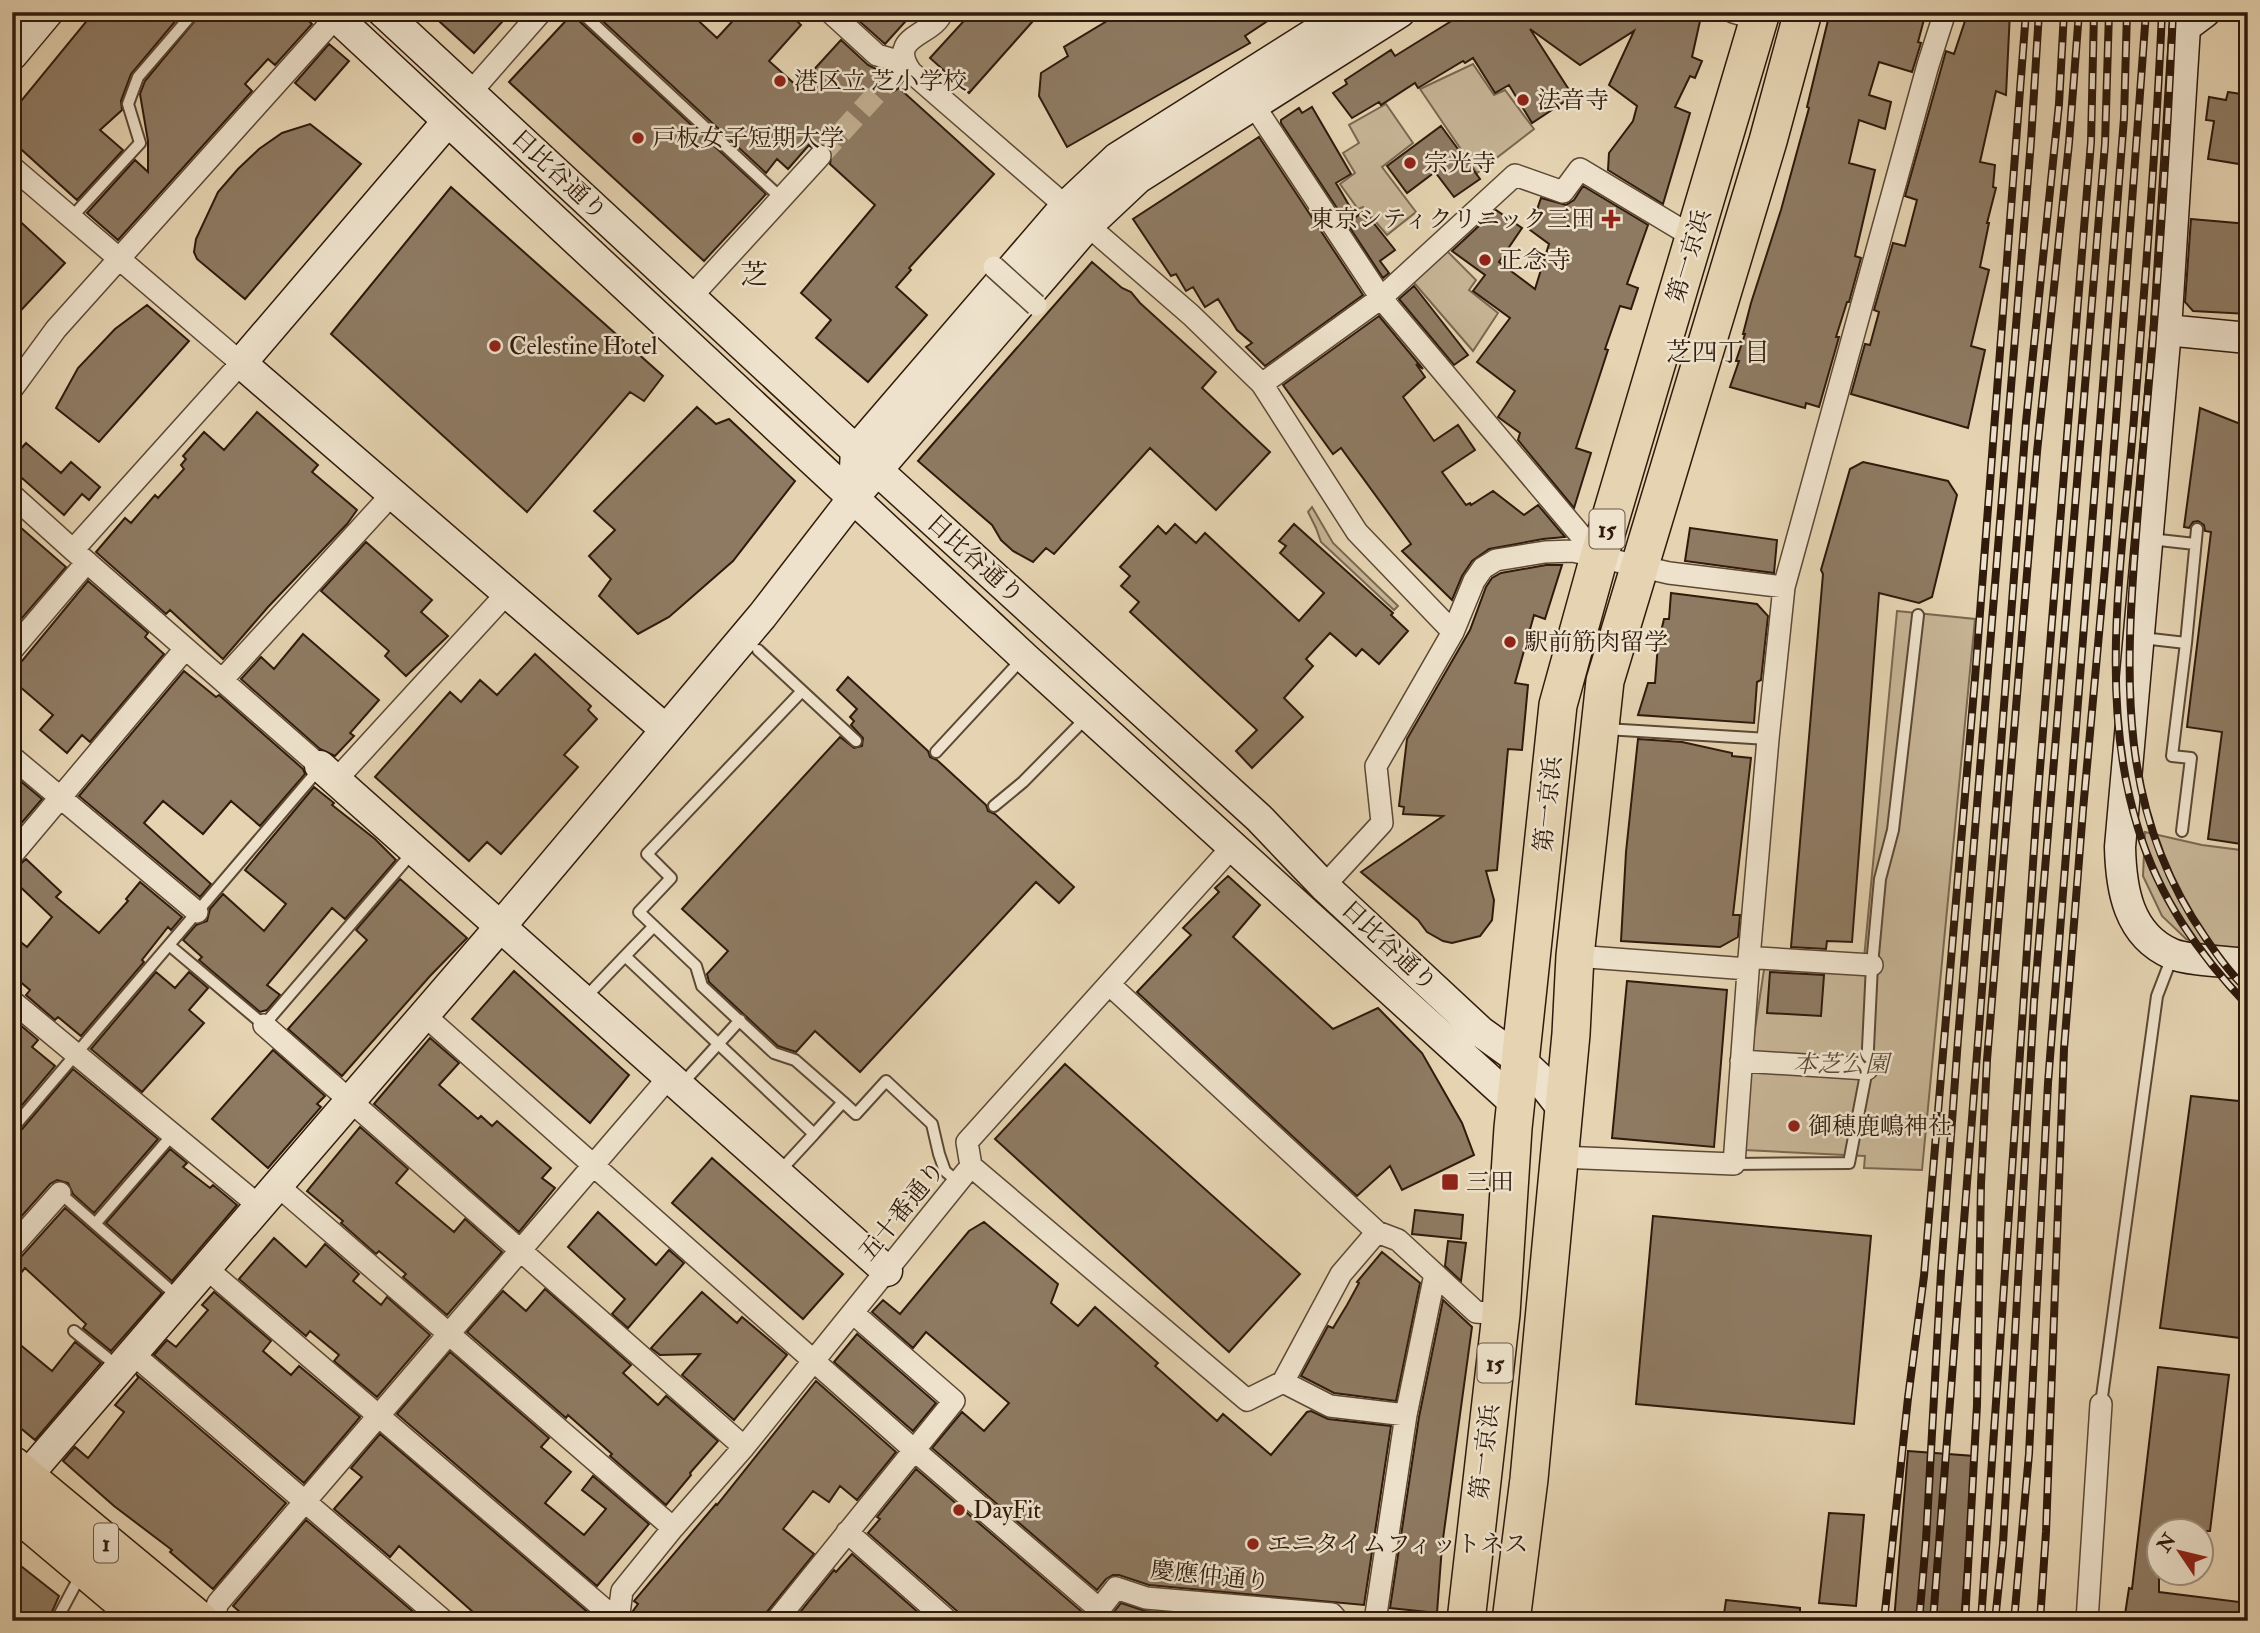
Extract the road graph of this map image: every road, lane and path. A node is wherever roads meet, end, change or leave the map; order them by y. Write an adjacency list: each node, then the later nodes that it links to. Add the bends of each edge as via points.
1 (48, 12): 15 (street)
2 (194, 12): 25 (lane, via 138,76 128,103 140,143)
3 (383, 12): 18 (street, 日比谷通り)
4 (541, 12): 18 (street)
5 (581, 12): 23 (lane)
6 (830, 12): 16 (street, via 877,55)
7 (942, 12): 16 (street, via 905,48)
8 (1348, 12): 24 (street, via 1117,158)
9 (1400, 12): 19 (street)
10 (1803, 12): 38 (highway, 第一京浜 / 15)
11 (1945, 12): 49 (street)
12 (2205, 12): 32 (street, via 2185,27)
13 (334, 15): 20 (street, 日比谷通り); 27 (street)
14 (1751, 15): 26 (highway, 第一京浜 / 15)
15 (12, 55)
16 (905, 63): 17 (street); 24 (street)
17 (890, 79)
18 (470, 93): 29 (street, 日比谷通り)
19 (1253, 104): 24 (street); 30 (street)
20 (447, 122): 34 (street); 42 (street, 日比谷通り)
21 (820, 156): 23 (street)
22 (12, 167): 25 (street)
23 (781, 198): 29 (street)
24 (1076, 216): 35 (street, via 1191,315); 39 (street)
25 (71, 218): 27 (street)
26 (1695, 238): 30 (street, via 1580,169 1563,192 1515,175); 37 (highway, 第一京浜 / 15)
27 (119, 259): 34 (street); 36 (street, via 56,329)
28 (994, 267): 31 (street, bridge)
29 (691, 297): 39 (street, 日比谷通り)
30 (1381, 298): 35 (street); 47 (street)
31 (1036, 305)
32 (2166, 330): 33 (street); 44 (street)
33 (2248, 338)
34 (241, 363): 40 (street); 46 (street)
35 (1262, 384): 52 (street, via 1357,532)
36 (12, 389)
37 (1648, 393): 38 (highway); 47 (highway, 第一京浜 / 15)
38 (1689, 405): 48 (highway, 第一京浜 / 15)
39 (867, 460): 42 (street); 75 (street, 日比谷通り, via 1259,818)
40 (393, 493): 50 (street); 59 (street)
41 (12, 495): 46 (street)
42 (854, 497): 58 (street, 日比谷通り); 62 (street, via 762,616)
43 (2197, 529): 45 (lane)
44 (2148, 539): 45 (lane); 53 (street)
45 (2195, 544): 54 (lane)
46 (80, 556): 55 (street); 56 (street)
47 (1599, 557): 48 (street); 52 (street, via 1562,551 1496,560 1474,581); 94 (highway, 第一京浜 / 15, via 1558,705)
48 (1640, 567): 49 (street); 63 (highway, 第一京浜 / 15, via 1605,681)
49 (1784, 587): 64 (street)
50 (508, 592): 62 (street); 68 (street)
51 (1918, 615): 85 (lane)
52 (1453, 632): 75 (street, via 1376,766 1382,823)
53 (2139, 637): 54 (lane); 80 (street, via 2120,880 2137,927)
54 (2186, 643): 71 (lane, via 2172,756 2191,758)
55 (185, 649): 59 (street); 69 (street)
56 (12, 650)
57 (758, 650): 60 (lane)
58 (1024, 657): 61 (street, 日比谷通り); 66 (lane)
59 (222, 680): 68 (street)
60 (802, 691): 65 (lane); 77 (lane, via 647,854 671,878 639,912)
61 (1088, 716): 70 (lane); 72 (street, 日比谷通り)
62 (664, 729): 78 (street)
63 (1598, 729): 64 (lane); 82 (highway, 第一京浜 / 15)
64 (1768, 739): 83 (street)
65 (856, 741)
66 (936, 752)
67 (12, 757): 69 (street)
68 (328, 773): 73 (street); 76 (lane)
69 (60, 797): 74 (street); 76 (street)
70 (994, 806)
71 (2182, 831)
72 (1233, 846): 86 (street, 五十番通り); 100 (street, 日比谷通り)
73 (414, 850): 78 (street); 91 (lane)
74 (12, 855)
75 (1324, 886): 94 (street, 日比谷通り, via 1481,1032)
76 (197, 912): 79 (lane)
77 (654, 926): 81 (lane); 90 (lane, via 696,966 702,986)
78 (500, 927): 87 (street); 89 (street)
79 (169, 945): 91 (lane); 93 (lane)
80 (2173, 955): 84 (street); 127 (lane, via 2157,996)
81 (625, 956): 87 (lane); 92 (lane)
82 (1575, 956): 83 (street); 101 (highway, 第一京浜 / 15)
83 (1754, 963): 85 (street); 95 (street)
84 (2248, 964)
85 (1872, 965): 96 (lane)
86 (1110, 985): 109 (street, 五十番通り, via 967,1142); 113 (street)
87 (582, 1000): 97 (street)
88 (12, 1001): 93 (street)
89 (423, 1014): 98 (street); 107 (street)
90 (740, 1020): 92 (lane); 99 (lane, via 774,1053 795,1060)
91 (264, 1025): 98 (street)
92 (718, 1044): 97 (lane); 104 (lane)
93 (76, 1054): 102 (lane); 103 (street)
94 (1520, 1060): 100 (highway, 第一京浜 / 15); 101 (street, 日比谷通り)
95 (1741, 1061): 96 (street); 106 (street)
96 (1867, 1069): 106 (lane, via 1849,1163)
97 (674, 1082): 107 (street); 108 (street)
98 (351, 1099): 111 (street); 115 (street)
99 (843, 1102): 104 (lane); 109 (lane, via 856,1114 886,1082 932,1124 946,1171)
100 (1516, 1104): 121 (highway, 第一京浜 / 15)
101 (1563, 1109): 105 (highway, 第一京浜 / 15)
102 (12, 1129)
103 (173, 1134): 111 (street); 112 (lane)
104 (814, 1134): 108 (lane)
105 (1559, 1157): 106 (street); 138 (highway, 第一京浜 / 15)
106 (1734, 1164)
107 (593, 1165): 115 (street); 125 (street)
108 (777, 1174): 117 (street)
109 (965, 1174): 117 (street, 五十番通り); 126 (street, via 1247,1400)
110 (61, 1194): 112 (lane); 114 (street)
111 (268, 1195): 116 (street); 123 (street)
112 (95, 1224): 119 (lane)
113 (1377, 1232): 118 (street, via 1398,1240); 126 (street, via 1341,1274)
114 (12, 1247)
115 (521, 1249): 123 (street); 130 (street)
116 (206, 1268): 119 (street); 129 (street)
117 (887, 1271): 120 (street, 五十番通り)
118 (1435, 1274): 121 (street, via 1476,1312); 128 (street)
119 (179, 1298): 124 (street)
120 (853, 1313): 125 (street, 五十番通り); 131 (street, via 954,1401)
121 (1501, 1314): 137 (highway, 第一京浜 / 15)
122 (74, 1331): 124 (lane)
123 (449, 1334): 129 (street); 134 (street)
124 (126, 1361): 132 (street); 133 (street)
125 (814, 1361): 130 (street, 五十番通り); 131 (street)
126 (1283, 1382): 128 (street, via 1330,1406)
127 (2101, 1404): 152 (street)
128 (1406, 1415): 149 (street)
129 (378, 1416): 133 (street); 145 (street)
130 (744, 1447): 134 (street, 五十番通り)
131 (913, 1449): 135 (street); 139 (street)
132 (16, 1486): 136 (highway, 1); 142 (highway, 1)
133 (305, 1502): 143 (street, via 219,1603); 144 (street)
134 (673, 1528): 145 (street, 五十番通り, via 622,1591)
135 (847, 1532): 146 (street); 147 (street)
136 (83, 1568): 140 (lane); 141 (highway, 1)
137 (1471, 1570): 138 (highway); 150 (highway, 第一京浜 / 15)
138 (1517, 1573): 151 (highway, 第一京浜 / 15)
139 (1094, 1615): 148 (street, 慶應仲通り, via 1116,1588 1146,1598 1332,1615)
140 (56, 1621)
141 (146, 1621)
142 (200, 1621)
143 (212, 1621)
144 (444, 1621)
145 (618, 1621)
146 (776, 1621)
147 (948, 1621)
148 (1338, 1621)
149 (1375, 1621)
150 (1466, 1621)
151 (1511, 1621)
152 (2087, 1621)

